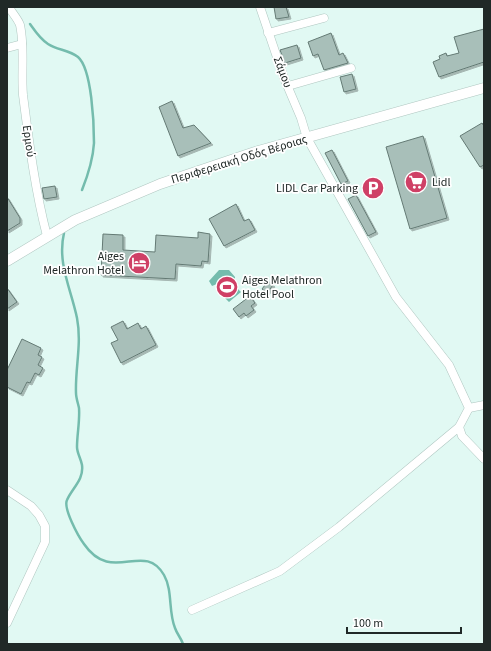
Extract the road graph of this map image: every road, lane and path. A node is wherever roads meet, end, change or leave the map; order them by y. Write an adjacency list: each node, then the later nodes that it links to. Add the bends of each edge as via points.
1 (9, 7): 5 (street, Ερμού, via 19,24)
2 (260, 7): 4 (street, Σάμου)
3 (324, 18): 4 (street)
4 (268, 33): 8 (street, Σάμου)
5 (22, 44): 6 (street); 11 (street, Ερμού, via 22,85 27,126)
6 (7, 48)
7 (351, 68): 8 (street)
8 (288, 86): 10 (street, Σάμου)
9 (484, 88): 10 (main road, Περιφερειακή Οδός Βέροιας)
10 (307, 138): 11 (main road, Περιφερειακή Οδός Βέροιας, via 255,152 148,188 75,220); 14 (street, Σάμου, via 396,297 448,365)
11 (46, 236): 12 (main road, Περιφερειακή Οδός Βέροιας)
12 (7, 261)
13 (484, 405): 14 (street)
14 (469, 408): 15 (street)
15 (459, 427): 16 (street, via 462,436); 18 (street, via 293,563)
16 (484, 459)
17 (7, 490): 19 (street, via 32,506 45,526 45,542)
18 (192, 610)
19 (7, 623)

